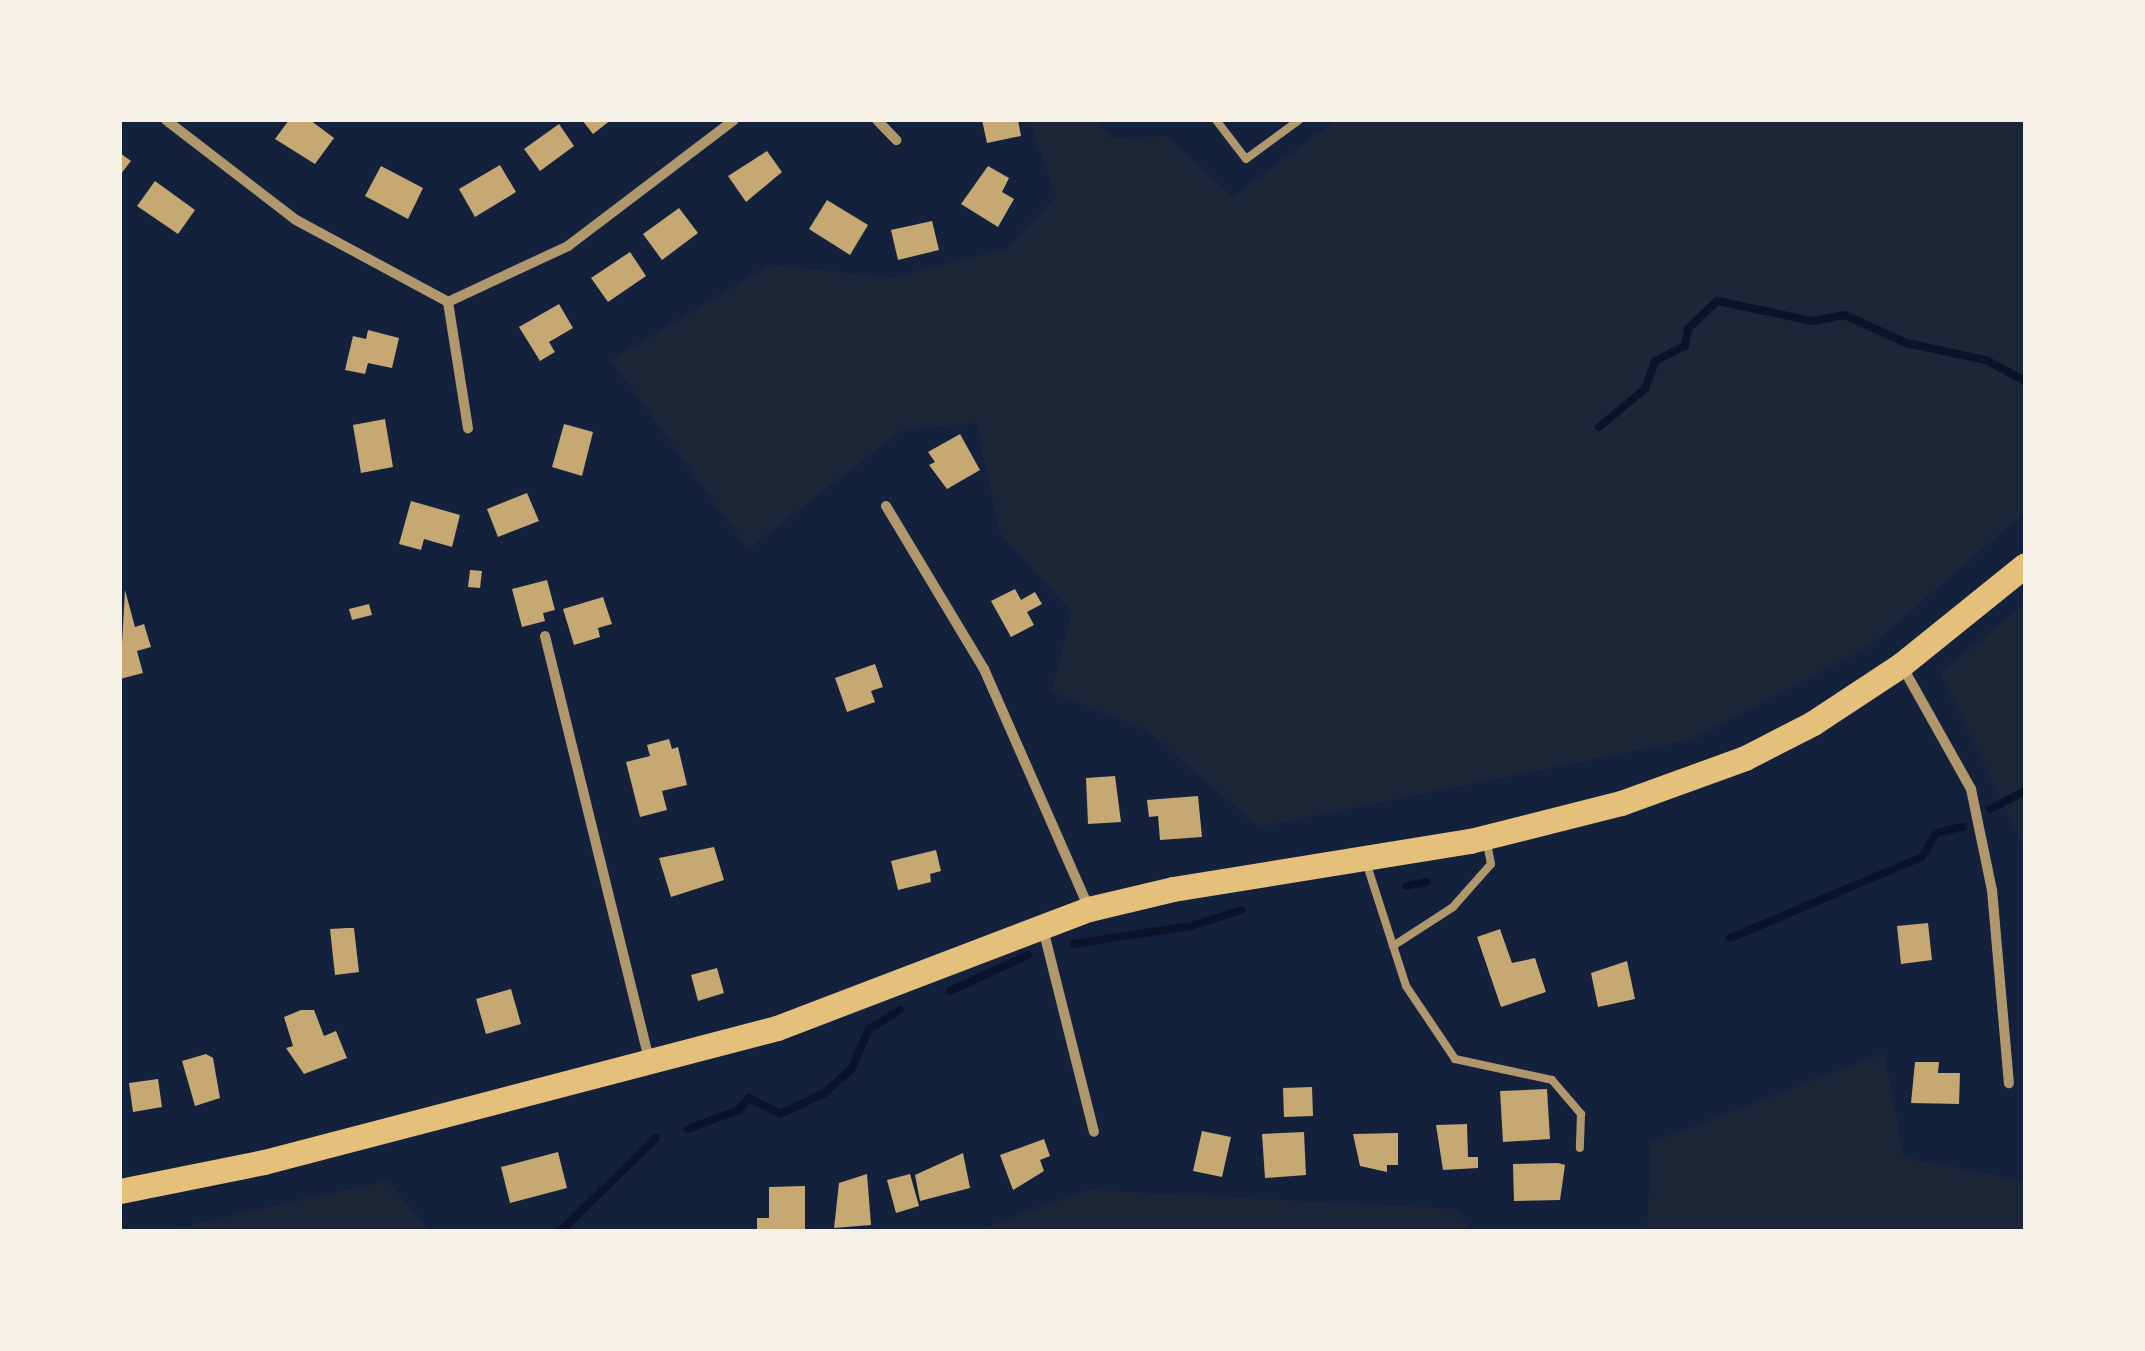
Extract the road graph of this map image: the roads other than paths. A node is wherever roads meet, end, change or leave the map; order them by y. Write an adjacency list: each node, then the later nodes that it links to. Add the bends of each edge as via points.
1 (166, 120): 7 (street, via 296,220)
2 (734, 120): 7 (street, via 568,246)
3 (877, 120): 6 (street)
4 (1216, 120): 5 (lane, via 1246,159)
5 (1299, 120)
6 (896, 140)
7 (448, 302): 8 (street)
8 (468, 428)
9 (886, 506): 15 (street, via 984,669)
10 (2025, 565): 12 (main road)
11 (545, 636): 18 (street)
12 (1901, 665): 13 (main road, via 1745,758 1620,803); 19 (street, via 1971,789 1992,890)
13 (1486, 837): 14 (main road); 17 (lane, via 1491,864 1453,907)
14 (1364, 858): 15 (main road, via 1173,888); 17 (lane)
15 (1089, 909): 16 (main road)
16 (1042, 924): 18 (main road, via 777,1028); 20 (street)
17 (1393, 946): 21 (lane, via 1406,986 1455,1059 1552,1080 1581,1114)
18 (650, 1064): 22 (main road, via 264,1162)
19 (2010, 1083)
20 (1094, 1132)
21 (1580, 1148)
22 (120, 1191)

